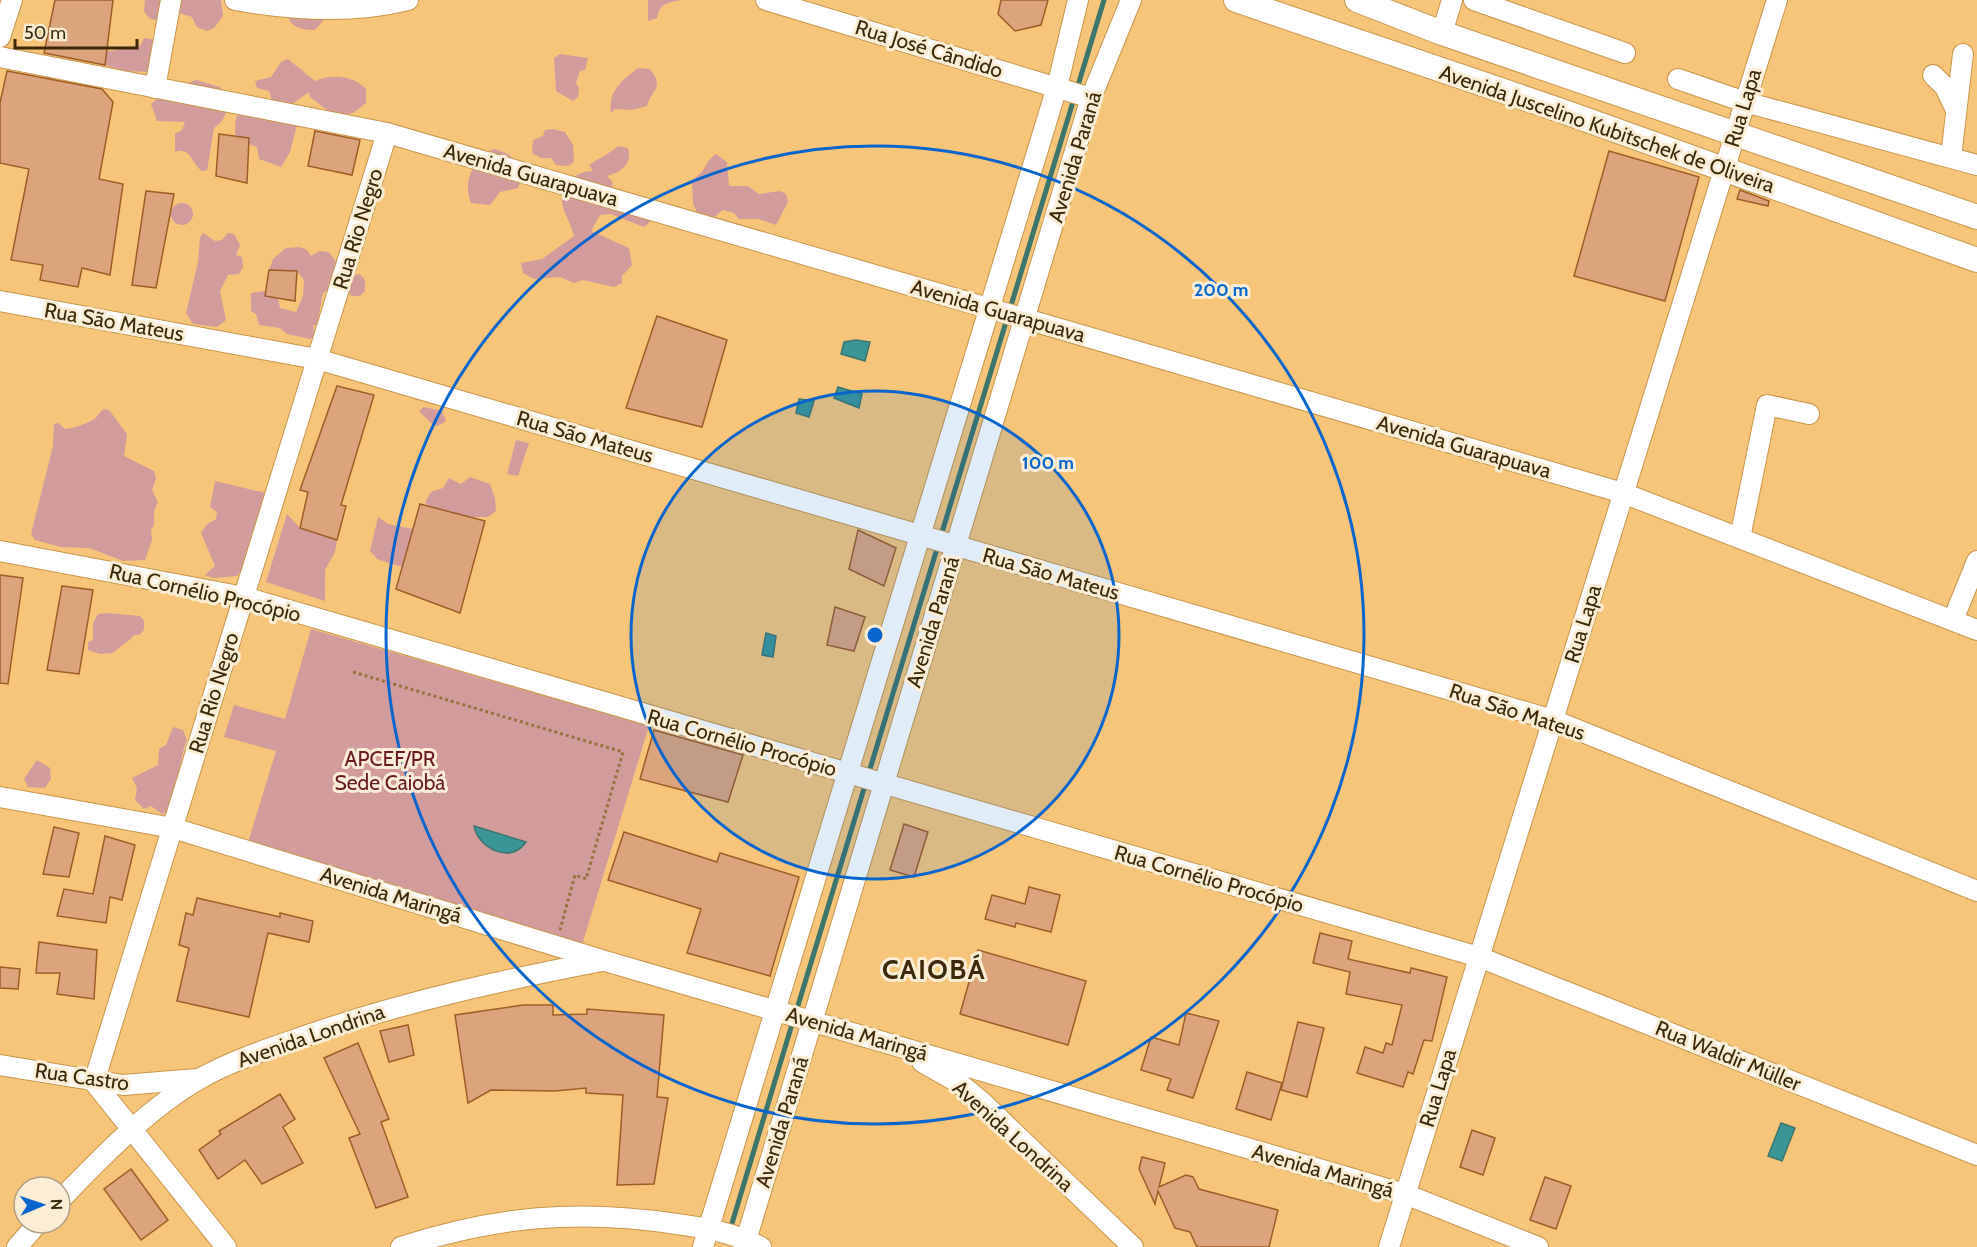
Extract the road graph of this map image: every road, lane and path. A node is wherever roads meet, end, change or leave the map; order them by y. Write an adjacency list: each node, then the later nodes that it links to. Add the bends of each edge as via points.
1 (12, 0): 14 (street)
2 (171, 0): 21 (street)
3 (235, 0): 4 (street, via 333,9)
4 (408, 0)
5 (766, 0): 20 (street, Rua José Cândido)
6 (1078, 0): 20 (street, Avenida Paraná)
7 (1131, 0): 22 (street, Avenida Paraná)
8 (1236, 0): 29 (main road, Avenida Juscelino Kubitschek de Oliveira)
9 (1357, 0): 13 (main road, Avenida Juscelino Kubitschek de Oliveira)
10 (1452, 0): 13 (street)
11 (1474, 0): 15 (street)
12 (1777, 0): 23 (street, Rua Lapa)
13 (1442, 33): 26 (main road, Avenida Juscelino Kubitschek de Oliveira)
14 (0, 37)
15 (1625, 53)
16 (1963, 54): 24 (street)
17 (0, 57): 21 (street, Avenida Guarapuava)
18 (1933, 75): 24 (street, via 1945,87)
19 (1678, 79): 23 (street)
20 (1057, 87): 22 (street, Rua José Cândido); 33 (street, Avenida Paraná)
21 (155, 88): 25 (street, Avenida Guarapuava)
22 (1091, 98): 34 (street, Avenida Paraná)
23 (1745, 102): 26 (street, Rua Lapa); 27 (street)
24 (1955, 108): 27 (street)
25 (387, 133): 33 (street, Avenida Guarapuava); 35 (street, Rua Rio Negro)
26 (1736, 134): 29 (street, Rua Lapa); 30 (main road, Avenida Juscelino Kubitschek de Oliveira)
27 (1951, 158): 28 (street)
28 (1977, 165)
29 (1724, 170): 31 (main road, Avenida Juscelino Kubitschek de Oliveira); 37 (street, Rua Lapa)
30 (1977, 217)
31 (1977, 260)
32 (0, 301): 35 (street, Rua São Mateus)
33 (992, 309): 34 (street, Avenida Guarapuava); 38 (street, Avenida Paraná)
34 (1022, 318): 37 (street, Avenida Guarapuava); 40 (street, Avenida Paraná)
35 (317, 359): 38 (street, Rua São Mateus); 43 (street, Rua Rio Negro)
36 (1809, 414): 39 (street, via 1767,405)
37 (1623, 493): 39 (street, Avenida Guarapuava); 47 (street, Rua Lapa)
38 (925, 537): 40 (street, Rua São Mateus); 48 (street, Avenida Paraná)
39 (1740, 538): 44 (street, Avenida Guarapuava)
40 (953, 545): 47 (street, Rua São Mateus); 49 (street, Avenida Paraná)
41 (0, 551): 43 (street, Rua Cornélio Procópio)
42 (1977, 561): 44 (street)
43 (244, 597): 48 (street, Rua Cornélio Procópio); 51 (street, Rua Rio Negro)
44 (1953, 620): 45 (street, Avenida Guarapuava)
45 (1977, 630)
46 (353, 672): 53 (path, via 623,753 586,879 575,875)
47 (1552, 720): 52 (street, Rua São Mateus); 54 (street, Rua Lapa)
48 (851, 774): 49 (street, Rua Cornélio Procópio); 56 (street, Avenida Paraná)
49 (880, 783): 54 (street, Rua Cornélio Procópio); 57 (street, Avenida Paraná)
50 (0, 797): 51 (street, Avenida Maringá)
51 (173, 828): 53 (street, Avenida Maringá); 62 (street, Rua Rio Negro)
52 (1977, 891)
53 (556, 946): 55 (street, Avenida Maringá)
54 (1479, 957): 65 (street, Rua Waldir Müller); 67 (street, Rua Lapa)
55 (605, 961): 56 (street, Avenida Maringá); 61 (street, Avenida Londrina, via 417,1000 280,1044)
56 (775, 1010): 57 (street, Avenida Maringá); 69 (street, Avenida Paraná)
57 (813, 1021): 58 (street, Avenida Maringá); 70 (street, Avenida Paraná)
58 (881, 1042): 60 (street, Avenida Maringá); 63 (street, Avenida Londrina, via 931,1066)
59 (0, 1065): 62 (street, Rua Castro)
60 (1002, 1077): 63 (street, via 987,1084); 67 (street, Avenida Maringá)
61 (200, 1079): 62 (street, Rua Castro, via 123,1085); 64 (street, Avenida Londrina)
62 (94, 1082): 64 (street)
63 (982, 1102): 74 (street, Avenida Londrina)
64 (134, 1130): 66 (street, Avenida Londrina); 72 (street)
65 (1977, 1155)
66 (72, 1189)
67 (1405, 1194): 75 (street, Rua Lapa); 76 (street, Avenida Maringá)
68 (28, 1235): 71 (street)
69 (707, 1235): 70 (street); 73 (street, via 614,1218 538,1216 482,1225)
70 (749, 1243)
71 (17, 1247)
72 (226, 1247)
73 (401, 1247)
74 (1133, 1247)
75 (1389, 1247)
76 (1538, 1247)

